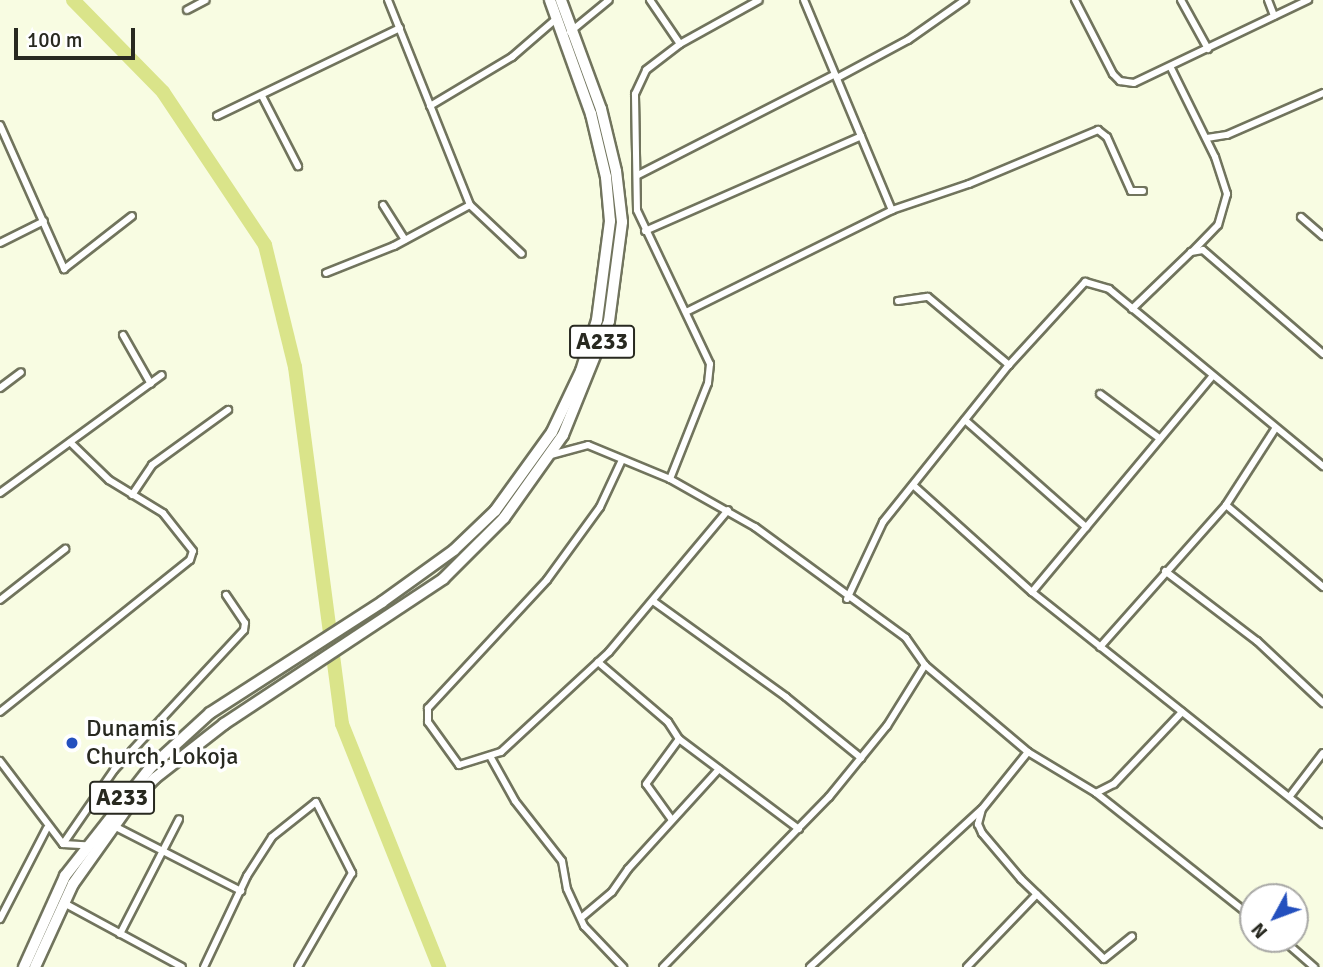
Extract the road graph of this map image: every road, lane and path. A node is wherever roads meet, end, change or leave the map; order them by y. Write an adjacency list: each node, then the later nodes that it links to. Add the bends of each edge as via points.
1 (206, 0): 14 (street)
2 (388, 0): 18 (street)
3 (550, 0): 17 (highway, A233)
4 (561, 0): 19 (highway, A233)
5 (609, 0): 19 (street)
6 (650, 0): 20 (street)
7 (759, 0): 20 (street)
8 (804, 0): 23 (street)
9 (965, 0): 23 (street, via 908,40)
10 (1074, 0): 22 (street, via 1120,81 1134,83)
11 (1181, 0): 21 (street)
12 (1268, 0): 16 (street)
13 (1308, 0): 16 (street)
14 (197, 2): 15 (street)
15 (187, 10)
16 (1274, 16): 21 (street)
17 (557, 17): 19 (highway, A233); 26 (street, via 512,57)
18 (400, 28): 25 (street); 26 (street)
19 (569, 33): 64 (highway, A233, via 607,134 622,222 609,321 587,384); 105 (highway, A233, via 610,200 607,269 581,371 546,442 495,511 434,566 211,713 123,796)
20 (680, 44): 32 (street, via 646,70 638,84)
21 (1208, 49): 22 (street)
22 (1171, 68): 30 (street)
23 (836, 76): 29 (street); 32 (street)
24 (1323, 93): 30 (street, via 1227,135)
25 (262, 96): 27 (street); 31 (street)
26 (430, 106): 35 (street)
27 (217, 116)
28 (0, 125): 39 (street)
29 (861, 136): 36 (street); 40 (street)
30 (1207, 138): 44 (street, via 1227,194 1225,209 1218,225)
31 (298, 166)
32 (638, 175): 40 (street, via 638,209)
33 (1143, 191): 36 (street, via 1131,191 1107,138 1098,130 970,184)
34 (383, 205): 42 (street)
35 (470, 205): 42 (street); 45 (street)
36 (892, 210): 49 (street)
37 (132, 216): 39 (street, via 64,269)
38 (1301, 217): 41 (street)
39 (44, 221): 43 (street)
40 (645, 231): 49 (street)
41 (1323, 236)
42 (405, 240): 46 (street)
43 (0, 243)
44 (1191, 252): 48 (street); 51 (street, via 1203,250)
45 (522, 254)
46 (326, 273)
47 (898, 301): 52 (street, via 928,297)
48 (1132, 309): 52 (street, via 1101,284 1086,282); 55 (street)
49 (688, 310): 67 (street, via 708,353 710,372)
50 (123, 335): 56 (street)
51 (1323, 354)
52 (1009, 365): 60 (street)
53 (21, 372): 57 (street)
54 (162, 376): 56 (street)
55 (1212, 377): 61 (street); 62 (street)
56 (151, 384): 63 (street)
57 (0, 388)
58 (1100, 394): 62 (street)
59 (228, 410): 70 (street, via 152,465)
60 (965, 420): 68 (street); 73 (street)
61 (1275, 429): 66 (street); 71 (street)
62 (1159, 439): 73 (street)
63 (70, 442): 69 (street); 70 (street, via 102,474)
64 (551, 455): 65 (street, via 582,444); 101 (highway, A233, via 466,559 392,616 177,756)
65 (621, 462): 67 (street); 91 (street, via 600,507 547,580 428,708 428,722 459,765)
66 (1323, 467)
67 (670, 479): 72 (street)
68 (913, 485): 77 (street); 79 (street, via 871,541)
69 (0, 493)
70 (132, 495): 86 (street, via 163,513 193,551 190,561)
71 (1226, 505): 75 (street); 76 (street)
72 (728, 510): 79 (street); 81 (street)
73 (1086, 527): 77 (street)
74 (65, 549): 80 (street)
75 (1165, 571): 82 (street); 85 (street, via 1257,641)
76 (1323, 587)
77 (1032, 592): 82 (street)
78 (226, 595): 104 (street, via 245,623 244,630 114,770)
79 (847, 599): 84 (street, via 906,638)
80 (0, 600)
81 (653, 601): 83 (street); 92 (street, via 786,696)
82 (1100, 647): 87 (street)
83 (598, 662): 88 (street, via 668,722); 91 (street, via 501,752)
84 (925, 665): 89 (street); 92 (street)
85 (1323, 703)
86 (0, 712)
87 (1182, 712): 95 (street, via 1114,784); 96 (street)
88 (679, 739): 94 (street); 99 (street, via 646,784)
89 (1028, 752): 95 (street); 97 (street)
90 (1323, 753): 96 (street)
91 (491, 756): 111 (street, via 515,801 562,861)
92 (861, 758): 103 (street)
93 (0, 761): 102 (street)
94 (719, 769): 99 (street); 103 (street)
95 (1096, 793): 110 (street)
96 (1290, 796): 100 (street)
97 (982, 809): 108 (street, via 978,824 982,833); 124 (street)
98 (179, 819): 106 (street)
99 (673, 820): 111 (street, via 612,892)
100 (1323, 824)
101 (114, 826): 106 (street); 109 (highway, A233)
102 (47, 828): 104 (street); 112 (street)
103 (799, 829): 123 (street)
104 (63, 844): 105 (street)
105 (85, 845): 117 (highway, A233, via 49,907)
106 (164, 849): 107 (street); 113 (street)
107 (241, 891): 120 (street); 121 (street, via 272,836 316,802 352,873)
108 (1037, 894): 116 (street); 125 (street)
109 (62, 903): 113 (street); 118 (highway, A233)
110 (1239, 907)
111 (581, 918): 122 (street)
112 (0, 919)
113 (120, 934): 119 (street)
114 (1132, 936): 116 (street)
115 (1298, 953): 127 (street)
116 (1104, 959): 126 (street)
117 (24, 967)
118 (35, 967)
119 (183, 967)
120 (204, 967)
121 (298, 967)
122 (623, 967)
123 (663, 967)
124 (810, 967)
125 (967, 967)
126 (1103, 967)
127 (1314, 967)

